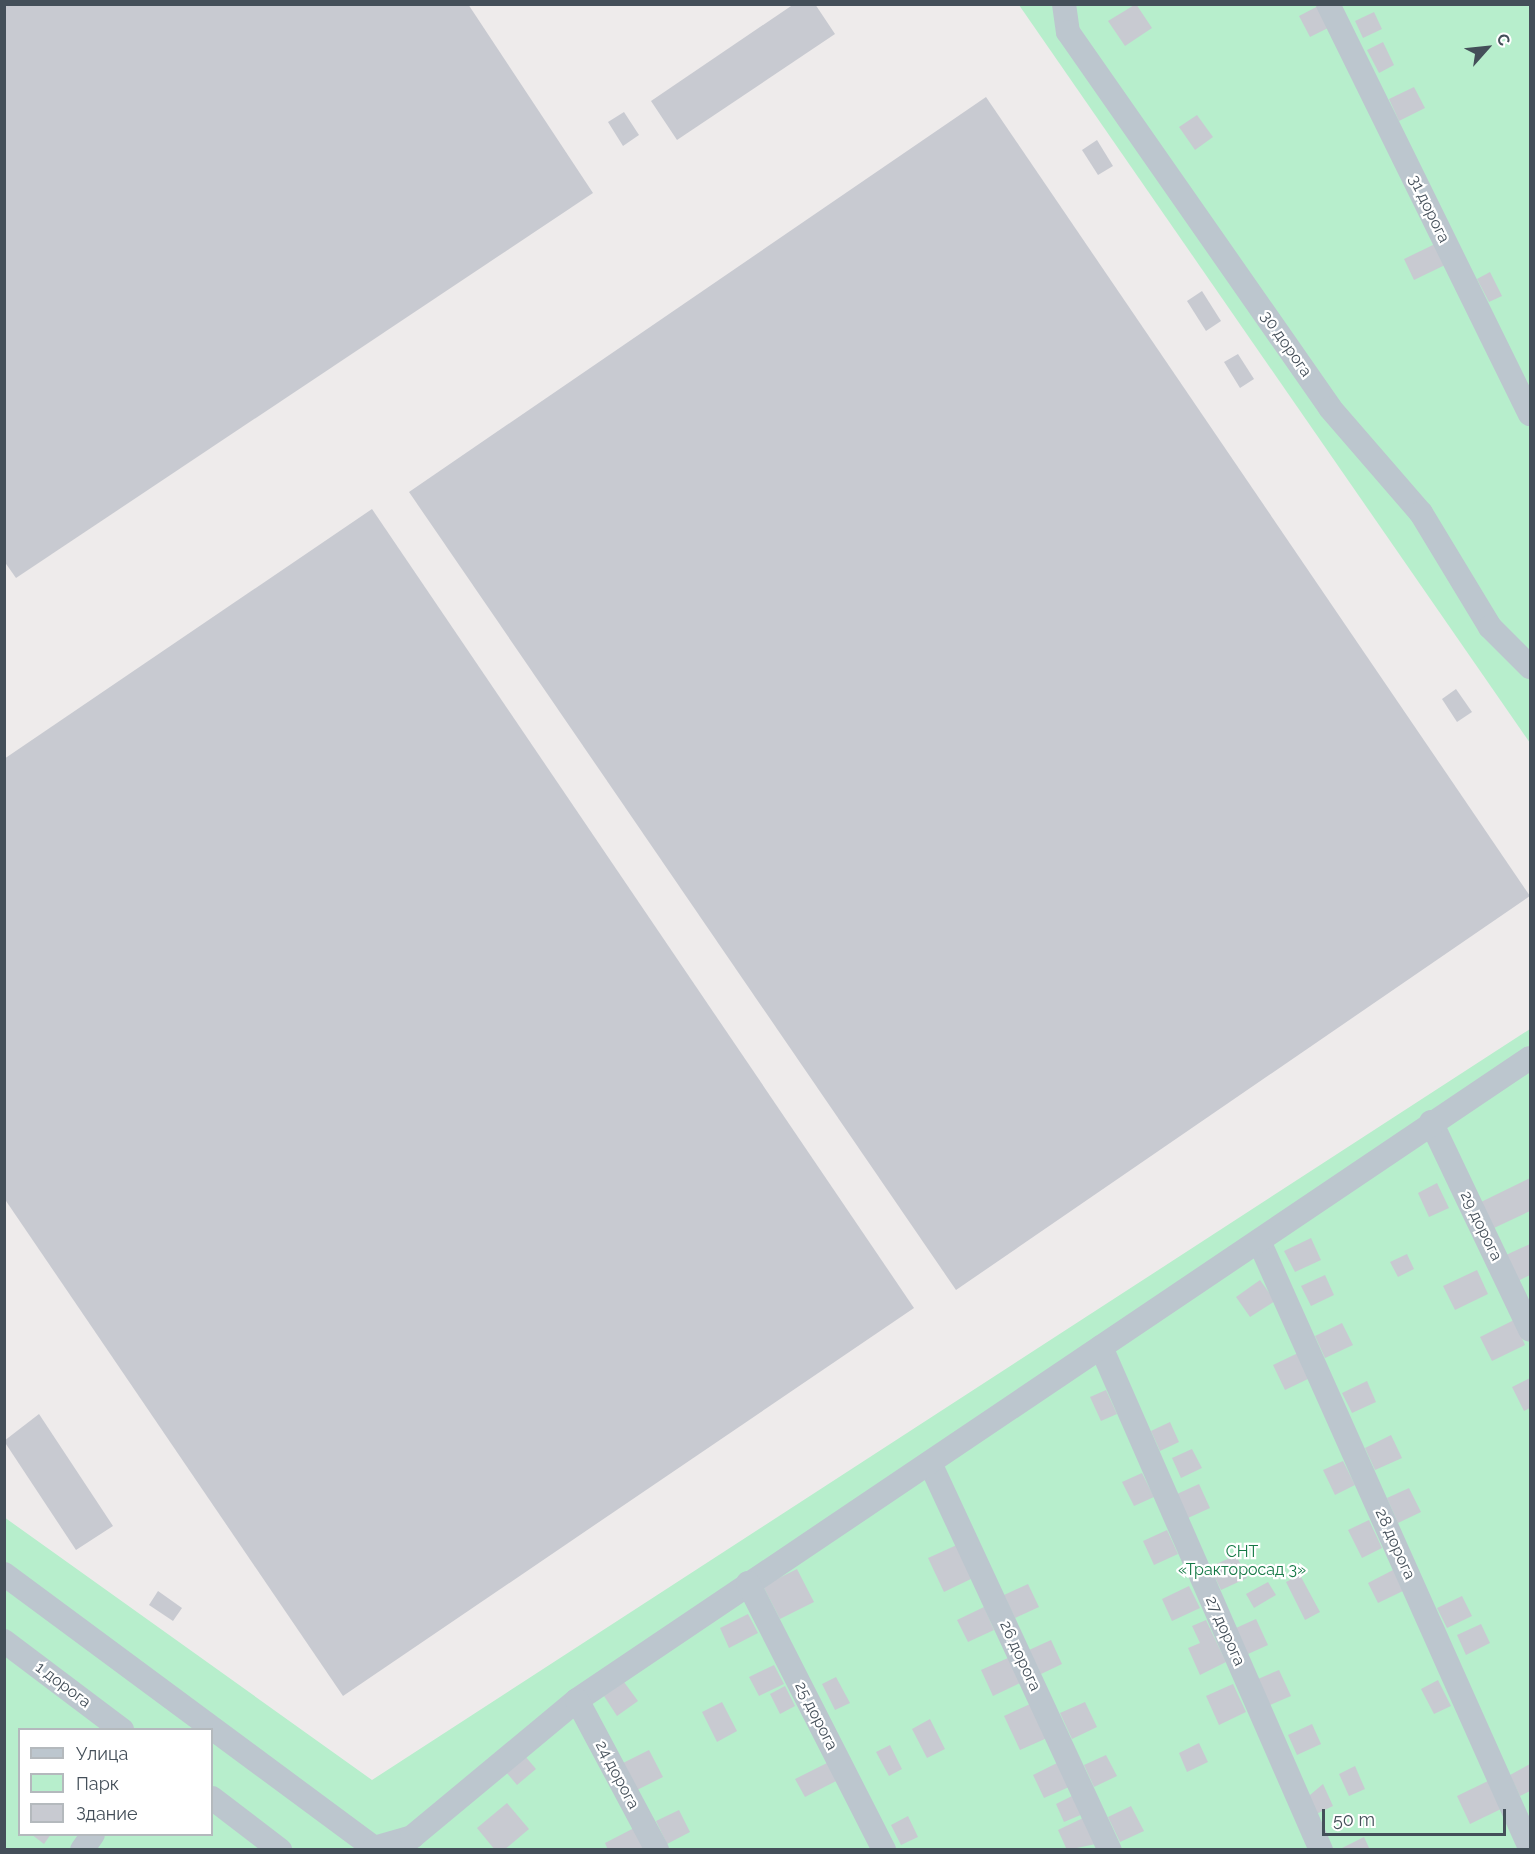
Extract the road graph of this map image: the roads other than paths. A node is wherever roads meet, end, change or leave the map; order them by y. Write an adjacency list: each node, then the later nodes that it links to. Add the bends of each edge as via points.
1 (1064, 4): 4 (street, 30 дорога, via 1068,32 1330,408 1421,513 1490,627)
2 (1328, 4): 3 (street, 31 дорога)
3 (1530, 414)
4 (1530, 668)
5 (1530, 1058): 6 (street)
6 (1431, 1122): 7 (street); 8 (street, 29 дорога)
7 (1259, 1241): 9 (street); 20 (street, 28 дорога)
8 (1530, 1330)
9 (1101, 1347): 10 (street); 26 (street, 27 дорога)
10 (930, 1463): 12 (street); 25 (street, 26 дорога)
11 (4, 1574): 16 (street)
12 (748, 1583): 14 (street); 24 (street, 25 дорога)
13 (4, 1641): 15 (street, 1 дорога)
14 (577, 1700): 17 (street, via 412,1837 374,1848); 23 (street, 24 дорога)
15 (119, 1728)
16 (212, 1728)
17 (213, 1729)
18 (213, 1799): 22 (street)
19 (92, 1836): 21 (street)
20 (1530, 1848)
21 (82, 1850)
22 (280, 1850)
23 (657, 1850)
24 (884, 1850)
25 (1110, 1850)
26 (1321, 1850)

